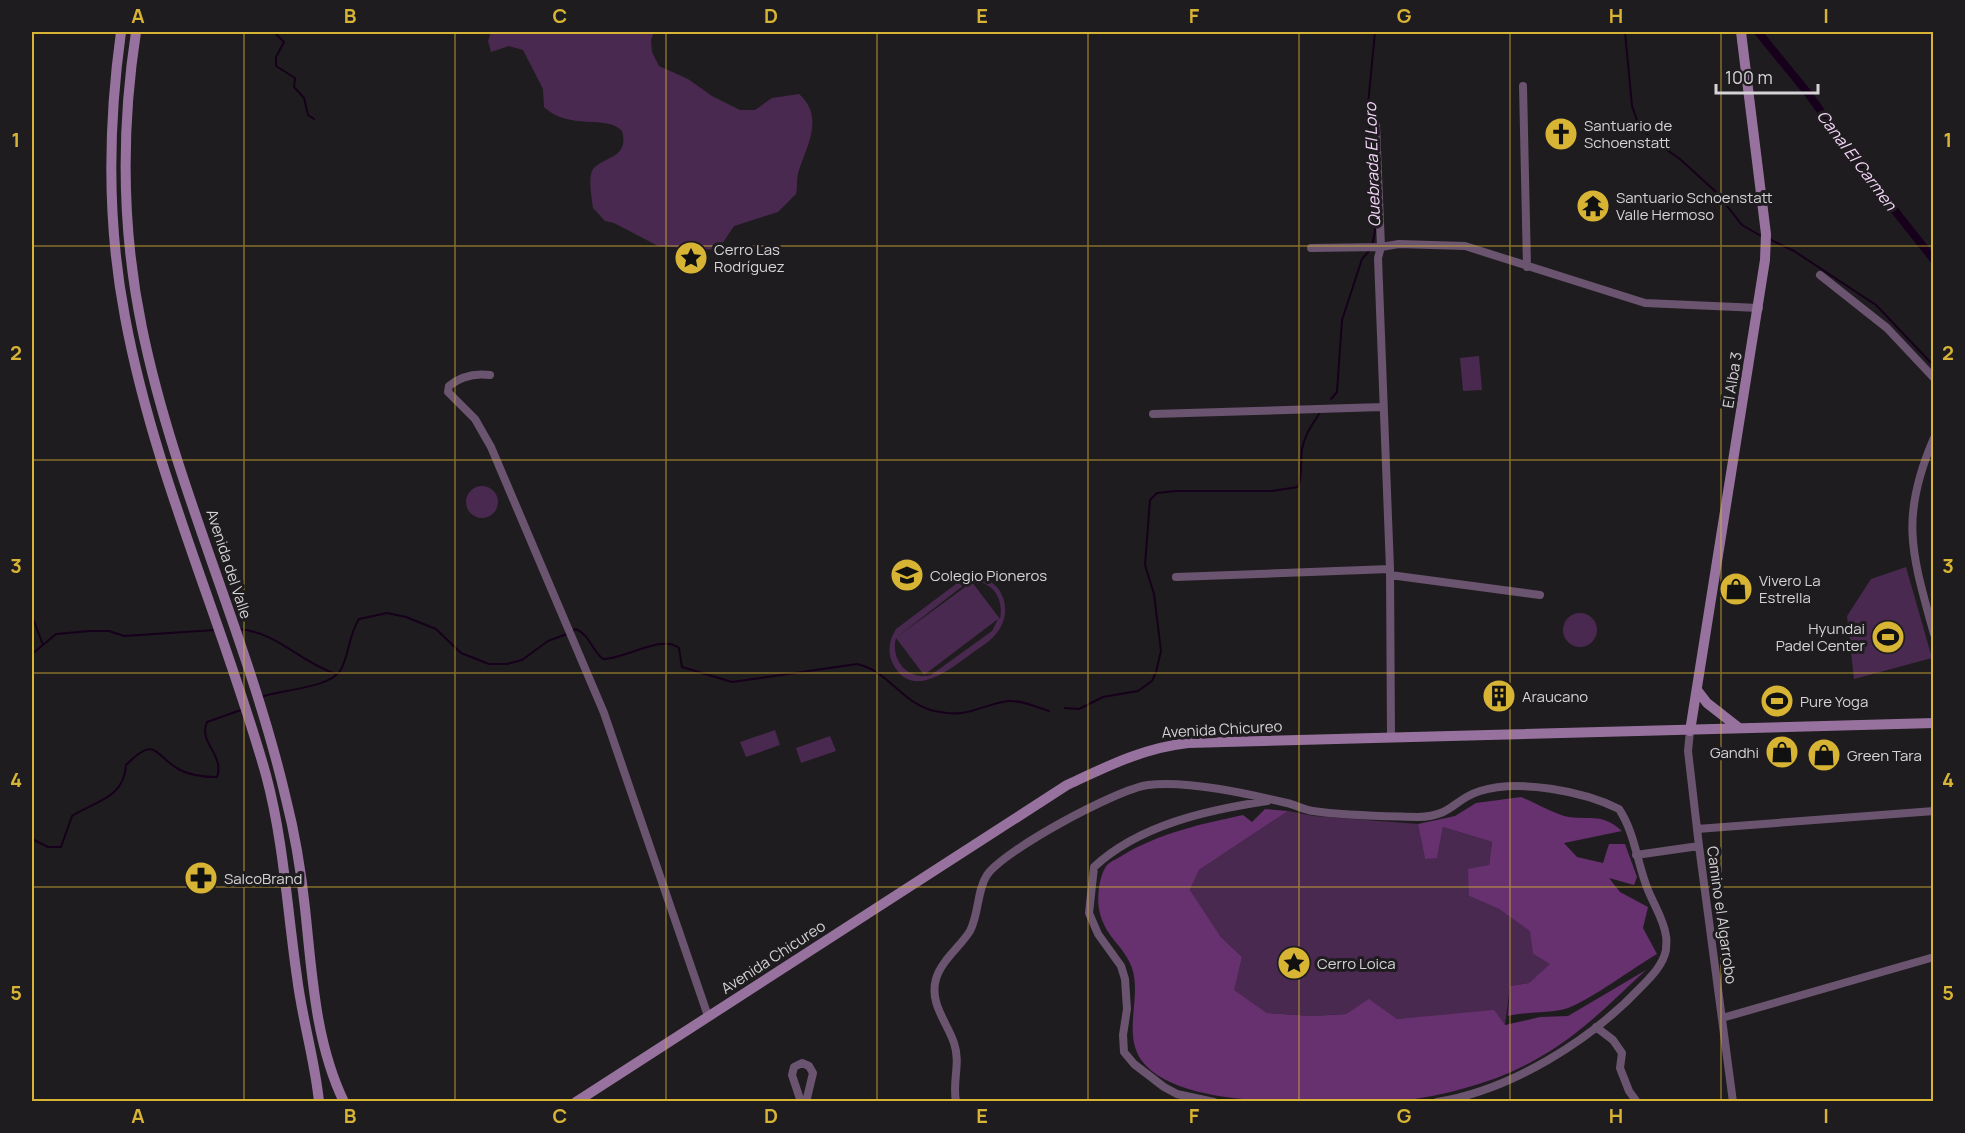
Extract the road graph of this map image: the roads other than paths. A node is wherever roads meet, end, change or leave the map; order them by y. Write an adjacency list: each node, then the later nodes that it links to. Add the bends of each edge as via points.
1 (121, 32): 36 (main road, Avenida del Valle, via 113,103 111,175 120,292 148,411 247,714 278,830 299,996)
2 (136, 32): 37 (main road, Avenida del Valle, via 126,161 127,221 138,308 166,421 278,763 293,832 322,1035)
3 (1742, 32): 10 (main road, El Alba 3, via 1767,237)
4 (1523, 87): 8 (street)
5 (1376, 125): 7 (street)
6 (1311, 248): 7 (street)
7 (1381, 248): 8 (street, via 1399,244 1455,245); 13 (street, via 1378,258)
8 (1527, 267): 10 (street, via 1645,303)
9 (1820, 275): 12 (street, via 1887,328)
10 (1759, 308): 20 (main road, El Alba 3)
11 (490, 375): 33 (street, via 460,379 449,386 448,392 485,436 570,631 604,713)
12 (1934, 378)
13 (1383, 406): 14 (street); 16 (street)
14 (1153, 414)
15 (1934, 438): 19 (street, via 1915,490 1910,524 1914,559)
16 (1390, 572): 17 (street); 18 (street); 26 (street)
17 (1176, 577)
18 (1540, 595)
19 (1934, 634)
20 (1697, 690): 21 (main road); 22 (main road, El Alba 3)
21 (1707, 703): 22 (main road); 24 (main road)
22 (1694, 706): 25 (main road, El Alba 3)
23 (1934, 723): 24 (main road, Avenida Chicureo)
24 (1739, 729): 25 (main road, Avenida Chicureo)
25 (1690, 731): 26 (main road, Avenida Chicureo); 29 (street, Camino el Algarrobo, via 1688,746)
26 (1391, 738): 33 (main road, Avenida Chicureo, via 1188,743 1129,755 1067,785)
27 (1271, 801): 31 (street, via 1311,811 1434,817 1480,791 1555,789 1619,809 1632,833); 39 (street, via 1246,793 1193,786 1147,785 1096,806 996,863 985,877 970,930 936,979 938,1011 954,1043 958,1062); 40 (street, via 1182,819 1111,851 1094,867 1089,913 1125,979 1124,1052 1164,1087 1177,1094)
28 (1934, 811): 29 (street)
29 (1697, 829): 30 (street, Camino el Algarrobo)
30 (1699, 846): 31 (street); 34 (street, Camino el Algarrobo)
31 (1636, 855): 35 (street, via 1662,923 1666,952 1656,972)
32 (1934, 957): 34 (street)
33 (708, 1016): 38 (main road, Avenida Chicureo)
34 (1722, 1018): 43 (street, Camino el Algarrobo)
35 (1596, 1027): 41 (street, via 1544,1062 1495,1085 1460,1098); 42 (street, via 1622,1053 1620,1068)
36 (319, 1101)
37 (344, 1101)
38 (576, 1101)
39 (956, 1101)
40 (1214, 1101)
41 (1437, 1101)
42 (1637, 1101)
43 (1733, 1101)

